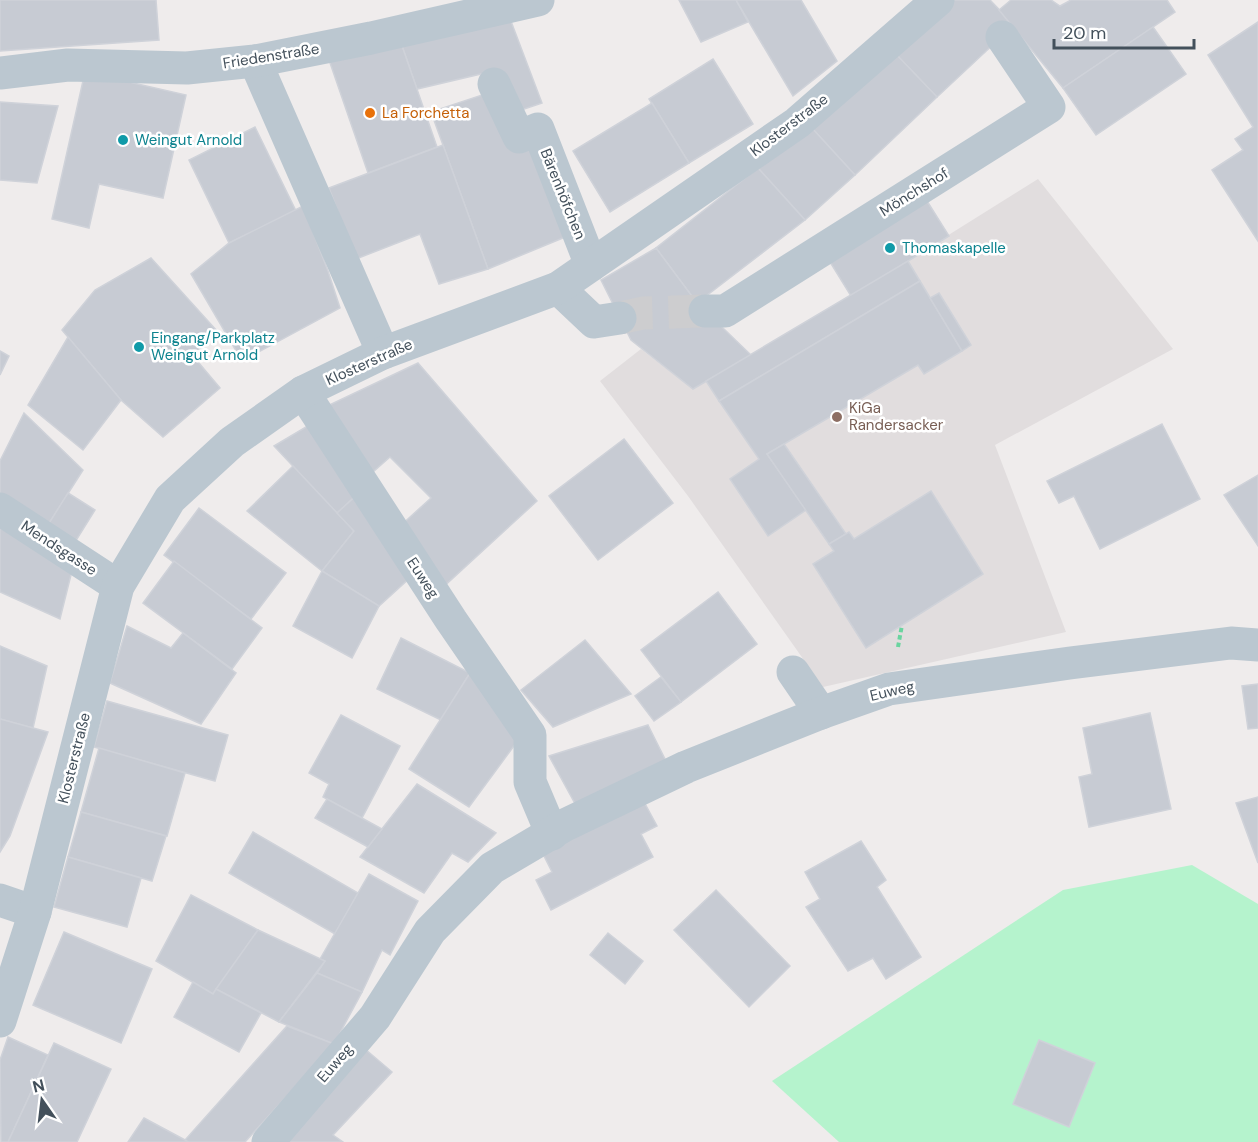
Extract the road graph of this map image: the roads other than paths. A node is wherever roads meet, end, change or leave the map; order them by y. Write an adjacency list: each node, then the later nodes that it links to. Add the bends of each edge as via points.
1 (538, 0): 4 (street, Friedenstraße)
2 (938, 0): 7 (street, Klosterstraße, via 797,123)
3 (1002, 37): 9 (street, Mönchshof, via 1049,107 725,311)
4 (255, 61): 5 (street, Friedenstraße, via 187,68 68,65); 11 (street)
5 (0, 73)
6 (494, 84): 7 (street, Bärenhöfchen, via 519,137 538,129)
7 (591, 265): 8 (street, Klosterstraße)
8 (558, 288): 10 (street, via 594,322); 11 (street, Klosterstraße)
9 (705, 311)
10 (620, 318)
11 (383, 353): 12 (street, Klosterstraße)
12 (303, 393): 14 (street, Klosterstraße, via 232,442 170,499); 18 (street, Euweg, via 530,735 530,782)
13 (0, 509): 14 (street, Mendsgasse)
14 (118, 586): 20 (street, Klosterstraße)
15 (1258, 645): 17 (street, Euweg, via 1231,643 889,689)
16 (793, 672): 17 (street)
17 (821, 713): 18 (street, Euweg, via 686,767)
18 (552, 834): 22 (street, Euweg, via 492,868 430,931 375,1017)
19 (0, 900): 20 (street)
20 (35, 912): 21 (street, Klosterstraße)
21 (0, 1021)
22 (268, 1142)

